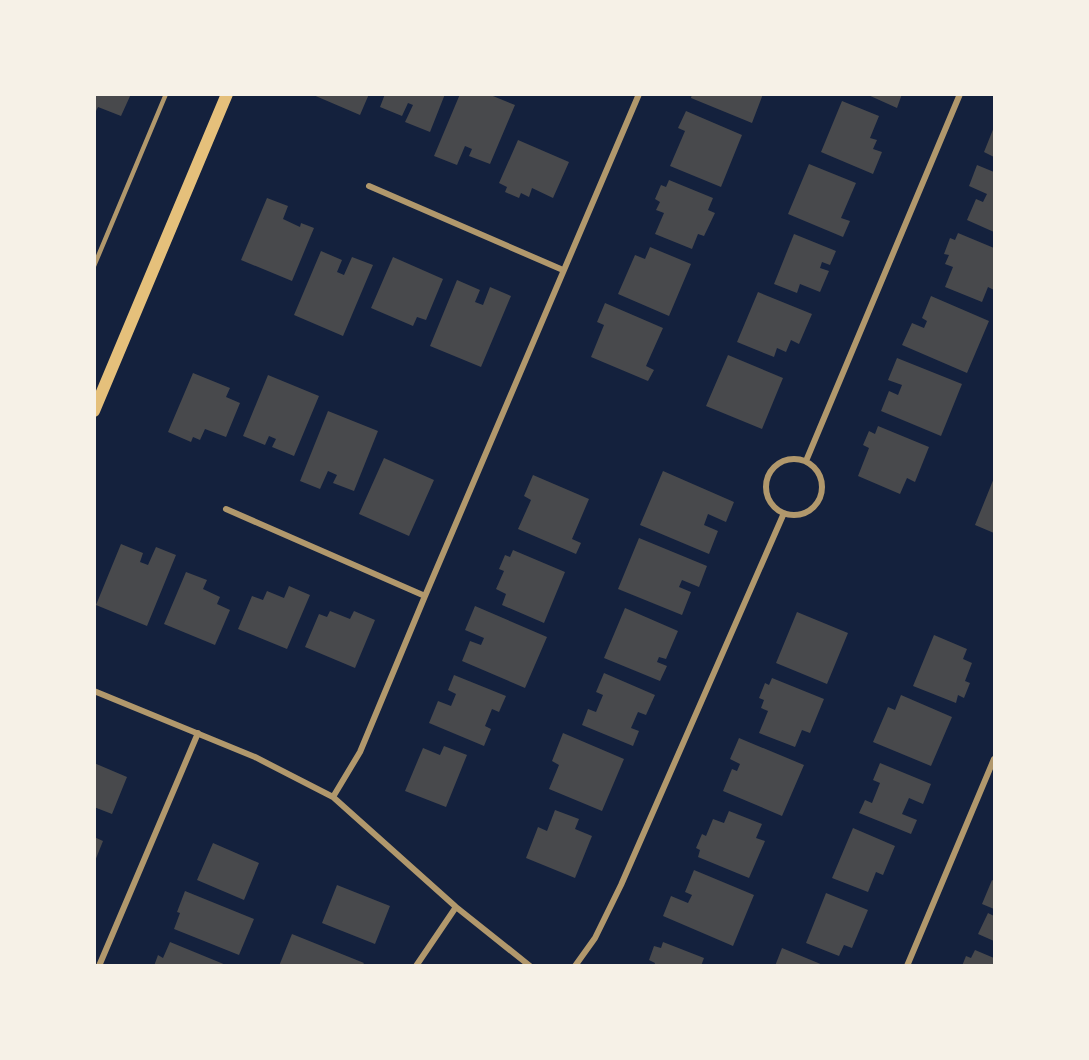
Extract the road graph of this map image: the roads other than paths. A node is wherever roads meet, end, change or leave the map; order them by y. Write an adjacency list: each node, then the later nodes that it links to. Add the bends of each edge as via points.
1 (166, 94): 6 (lane)
2 (227, 94): 8 (main road)
3 (639, 94): 7 (street)
4 (960, 94): 9 (street)
5 (369, 186): 7 (street)
6 (94, 266)
7 (563, 270): 12 (street)
8 (94, 411)
9 (806, 461): 11 (street, via 816,468 821,480 820,497 808,511); 11 (street, via 786,460 777,464 767,481 769,499)
10 (226, 509): 12 (street)
11 (784, 513): 21 (street, via 621,885 595,938)
12 (425, 596): 16 (street, via 360,752)
13 (94, 691): 14 (street)
14 (198, 733): 16 (street); 18 (street)
15 (994, 759): 22 (street)
16 (333, 797): 17 (street)
17 (456, 907): 19 (street); 20 (street)
18 (99, 966)
19 (417, 966)
20 (530, 966)
21 (575, 966)
22 (907, 966)

